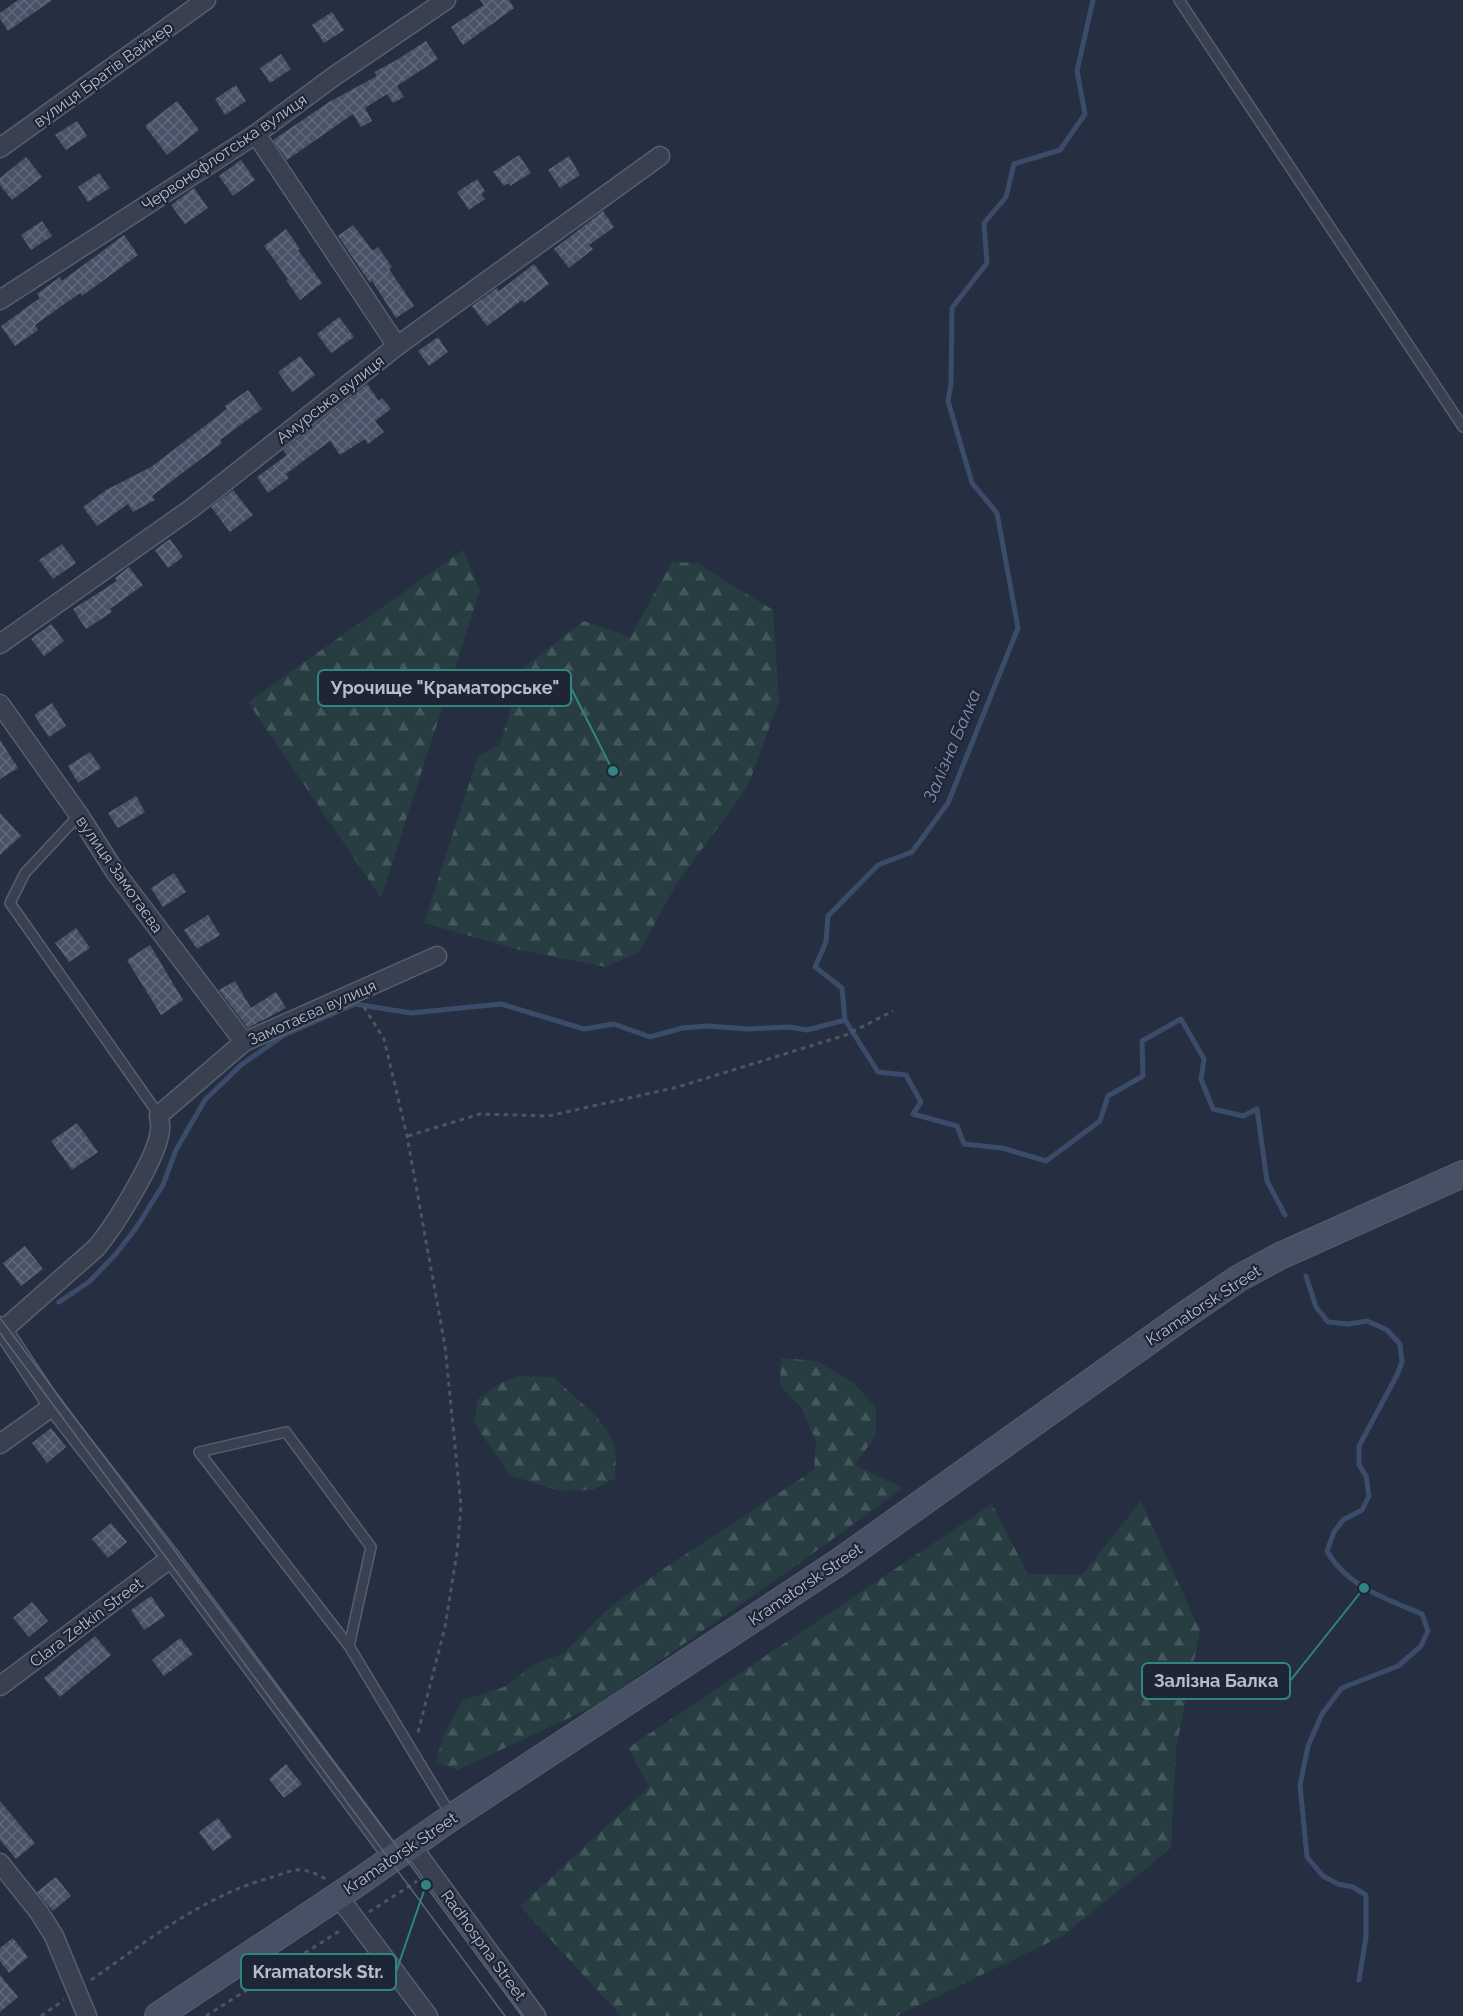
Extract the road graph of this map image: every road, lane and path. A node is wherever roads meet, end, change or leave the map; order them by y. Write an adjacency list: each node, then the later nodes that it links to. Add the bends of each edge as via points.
1 (206, 0): 5 (street, вулиця Братів Вайнер)
2 (446, 0): 4 (street, Червонофлотська вулиця)
3 (1179, 0): 9 (lane)
4 (256, 134): 7 (street, Червонофлотська вулиця); 8 (street)
5 (0, 148)
6 (660, 156): 8 (street, Амурська вулиця)
7 (0, 300)
8 (397, 346): 10 (street, Амурська вулиця, via 192,508)
9 (1463, 427)
10 (0, 644)
11 (0, 704): 12 (street, вулиця Замотаєва)
12 (79, 815): 16 (street, вулиця Замотаєва, via 116,873); 17 (lane, via 25,873 10,903)
13 (437, 956): 14 (street, Замотаєва вулиця)
14 (354, 993): 16 (street, Замотаєва вулиця); 18 (path, via 384,1039)
15 (893, 1011): 18 (path, via 846,1035 678,1087 548,1116 480,1114)
16 (244, 1042): 17 (street, Замотаєва вулиця)
17 (159, 1115): 20 (street, via 155,1148 108,1235)
18 (407, 1136): 26 (path, via 447,1357 461,1506 445,1627)
19 (1463, 1174): 27 (street, Kramatorsk Street, via 1311,1241 1239,1278 839,1562)
20 (1, 1328): 21 (street, Radhospna Street)
21 (54, 1406): 22 (street); 23 (street, Radhospna Street)
22 (0, 1444)
23 (171, 1558): 25 (street, Clara Zetkin Street); 28 (street, Radhospna Street)
24 (349, 1646): 24 (lane, via 206,1461 199,1452 286,1432 371,1547); 26 (lane)
25 (0, 1686)
26 (413, 1752): 27 (lane)
27 (452, 1817): 28 (street, Kramatorsk Street)
28 (402, 1851): 30 (street, Radhospna Street); 31 (street, Kramatorsk Street)
29 (0, 1863): 33 (street, via 54,1936)
30 (430, 1871): 32 (path); 39 (street, Radhospna Street)
31 (344, 1892): 32 (street); 33 (path, via 312,1872 296,1870 256,1882 207,1902); 36 (street, Kramatorsk Street)
32 (355, 1921): 37 (path); 38 (street)
33 (76, 1990): 34 (path); 35 (street)
34 (41, 2016)
35 (87, 2016)
36 (158, 2016)
37 (206, 2016)
38 (428, 2016)
39 (536, 2016)

